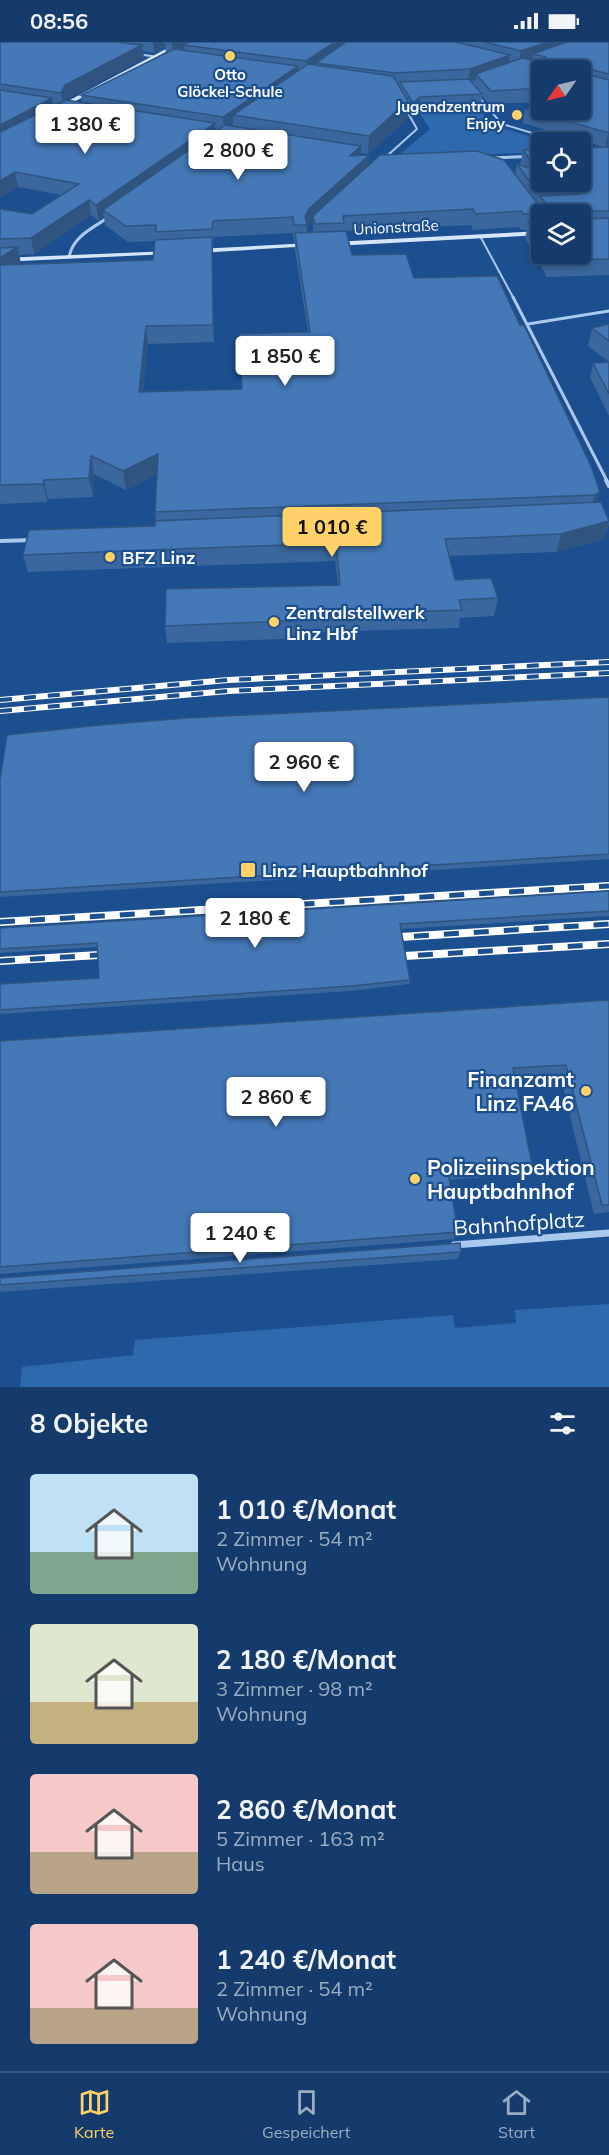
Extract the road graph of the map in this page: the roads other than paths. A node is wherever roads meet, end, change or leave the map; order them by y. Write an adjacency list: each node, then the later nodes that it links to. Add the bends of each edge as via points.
1 (182, 42): 3 (main road)
2 (127, 52): 3 (street)
3 (155, 57): 4 (street); 7 (main road, via 70,102)
4 (164, 58)
5 (472, 89): 10 (street, via 499,122)
6 (401, 101): 14 (street, via 417,129)
7 (66, 110): 8 (main road); 9 (main road)
8 (74, 110)
9 (59, 112)
10 (531, 133)
11 (531, 156): 13 (street)
12 (484, 158): 13 (street)
13 (495, 158): 16 (street)
14 (382, 161): 15 (street); 17 (street)
15 (393, 162)
16 (500, 164)
17 (378, 165)
18 (116, 213): 23 (street, via 73,243)
19 (531, 234): 20 (main road, Unionstraße)
20 (480, 236): 21 (main road, Unionstraße); 26 (lane)
21 (185, 251)
22 (173, 252): 23 (main road)
23 (69, 257): 24 (main road)
24 (0, 260)
25 (609, 311): 26 (lane)
26 (528, 324): 27 (lane)
27 (609, 486)
28 (36, 540): 29 (lane)
29 (0, 541)
30 (609, 1233): 31 (lane, Bahnhofplatz)
31 (444, 1245)

